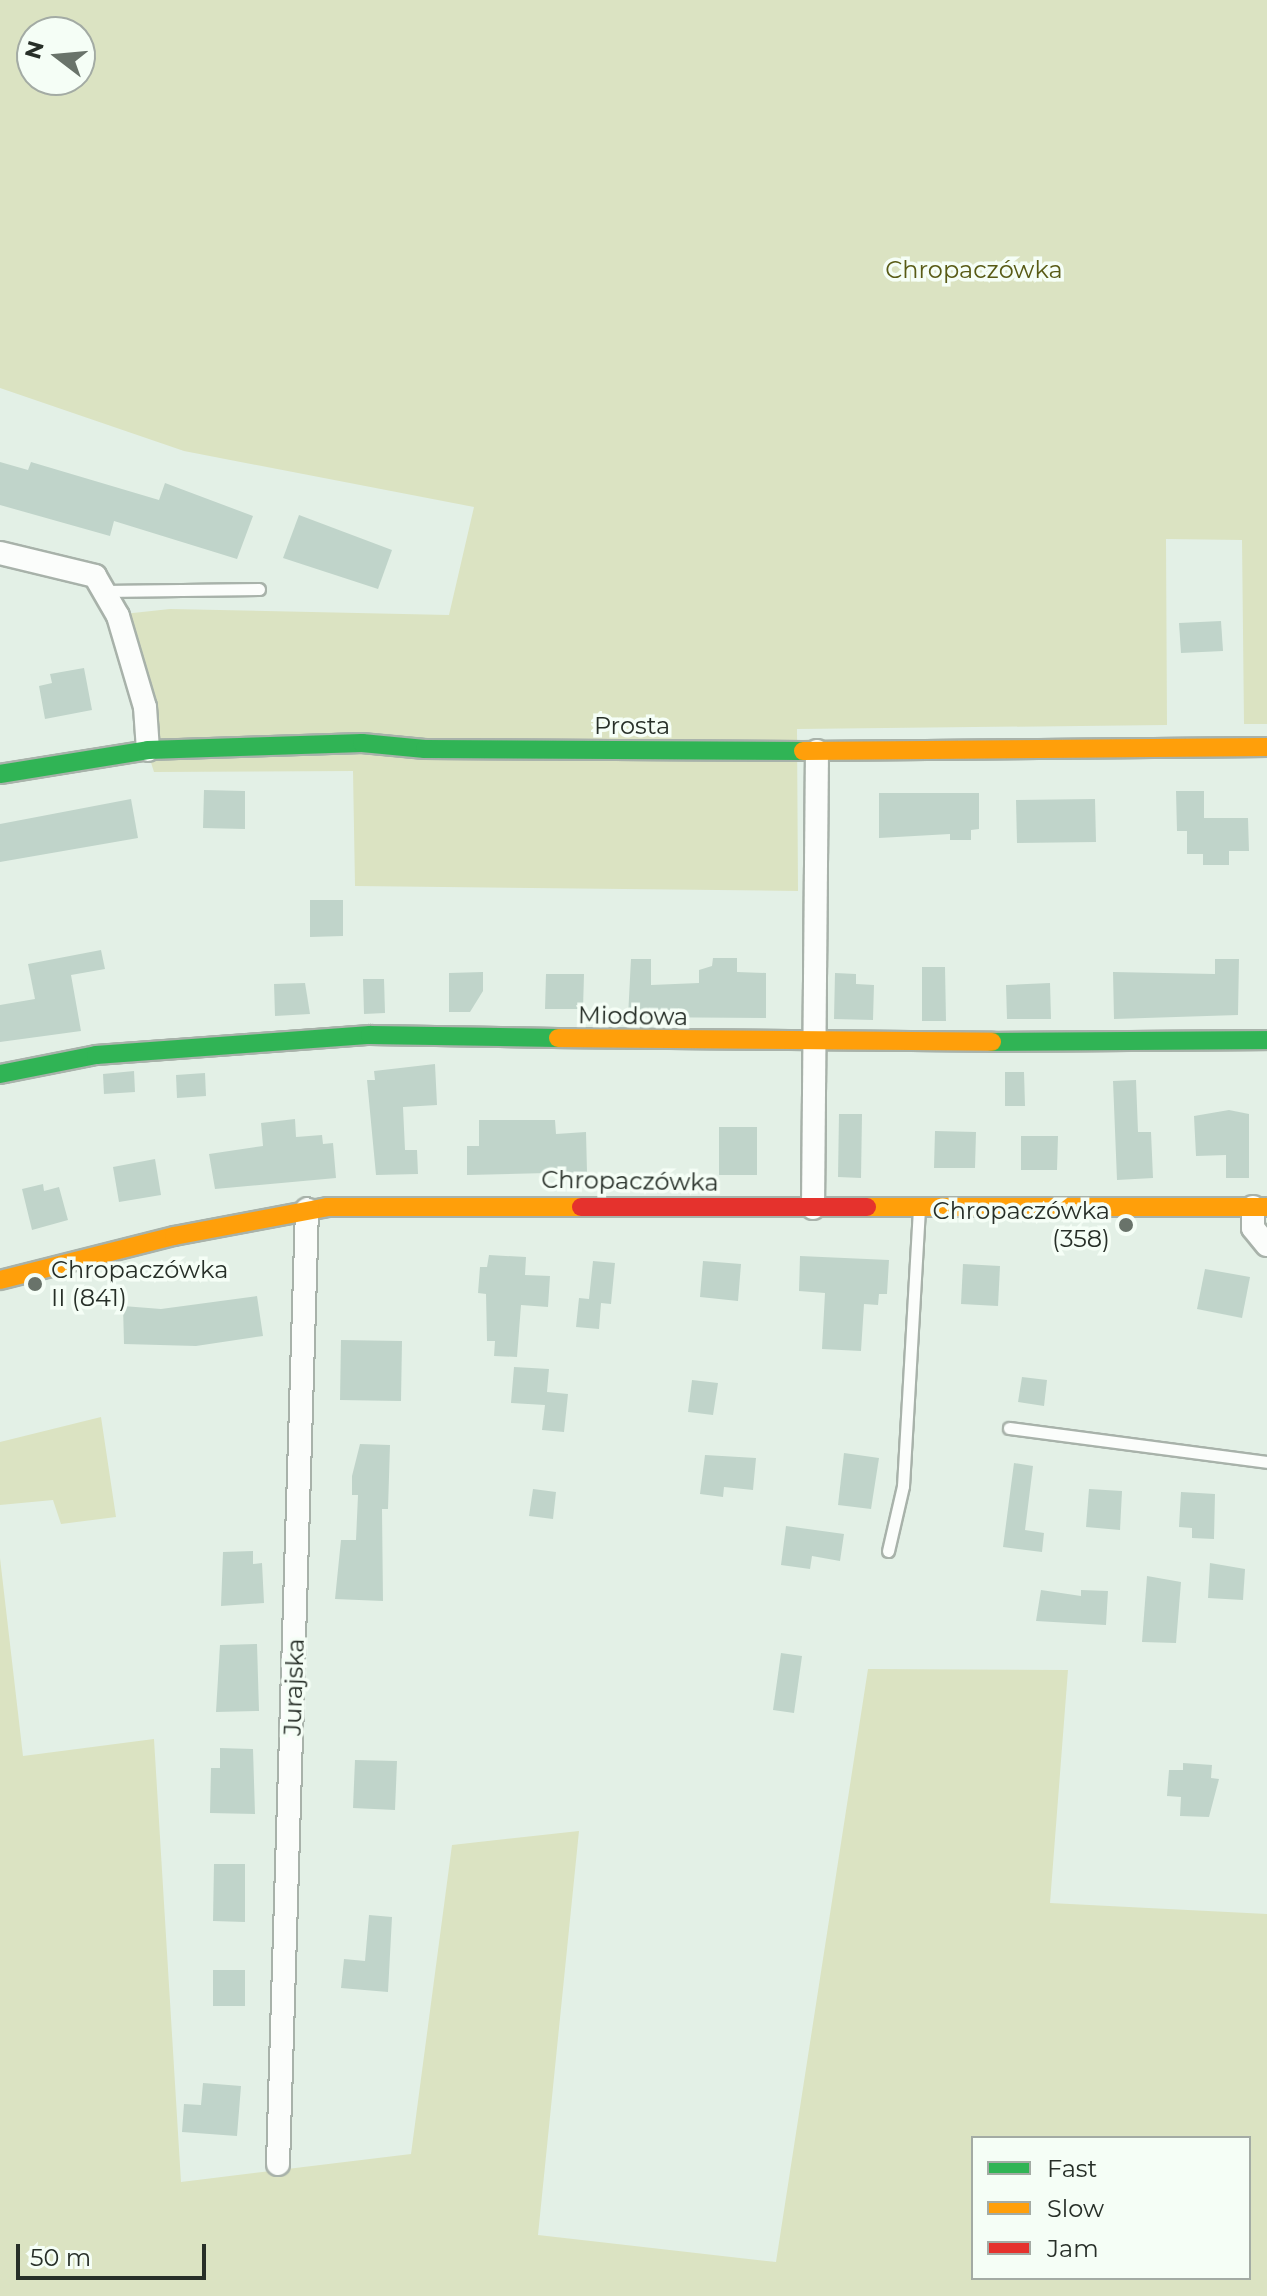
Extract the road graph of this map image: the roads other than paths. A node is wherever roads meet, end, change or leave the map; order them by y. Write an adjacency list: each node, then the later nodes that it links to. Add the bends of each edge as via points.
1 (0, 553): 2 (street)
2 (100, 584): 3 (lane); 5 (street, via 145,707)
3 (259, 589)
4 (1267, 747): 6 (street, Prosta)
5 (148, 750): 6 (street, Prosta, via 362,743 425,749); 7 (street, Prosta)
6 (817, 751): 9 (street)
7 (0, 774)
8 (1267, 1040): 9 (street, Miodowa)
9 (811, 1043): 10 (street, Miodowa, via 370,1035 96,1055); 13 (street)
10 (0, 1074)
11 (919, 1207): 12 (street, Chropaczówka); 13 (street, Chropaczówka); 19 (lane, via 906,1459)
12 (1260, 1207): 15 (street, via 1253,1228)
13 (813, 1208): 14 (street, Chropaczówka, via 391,1203)
14 (307, 1209): 16 (street, Chropaczówka); 20 (street, Jurajska)
15 (1267, 1245)
16 (0, 1280)
17 (1009, 1428): 18 (lane)
18 (1267, 1462)
19 (888, 1551)
20 (278, 2164)

